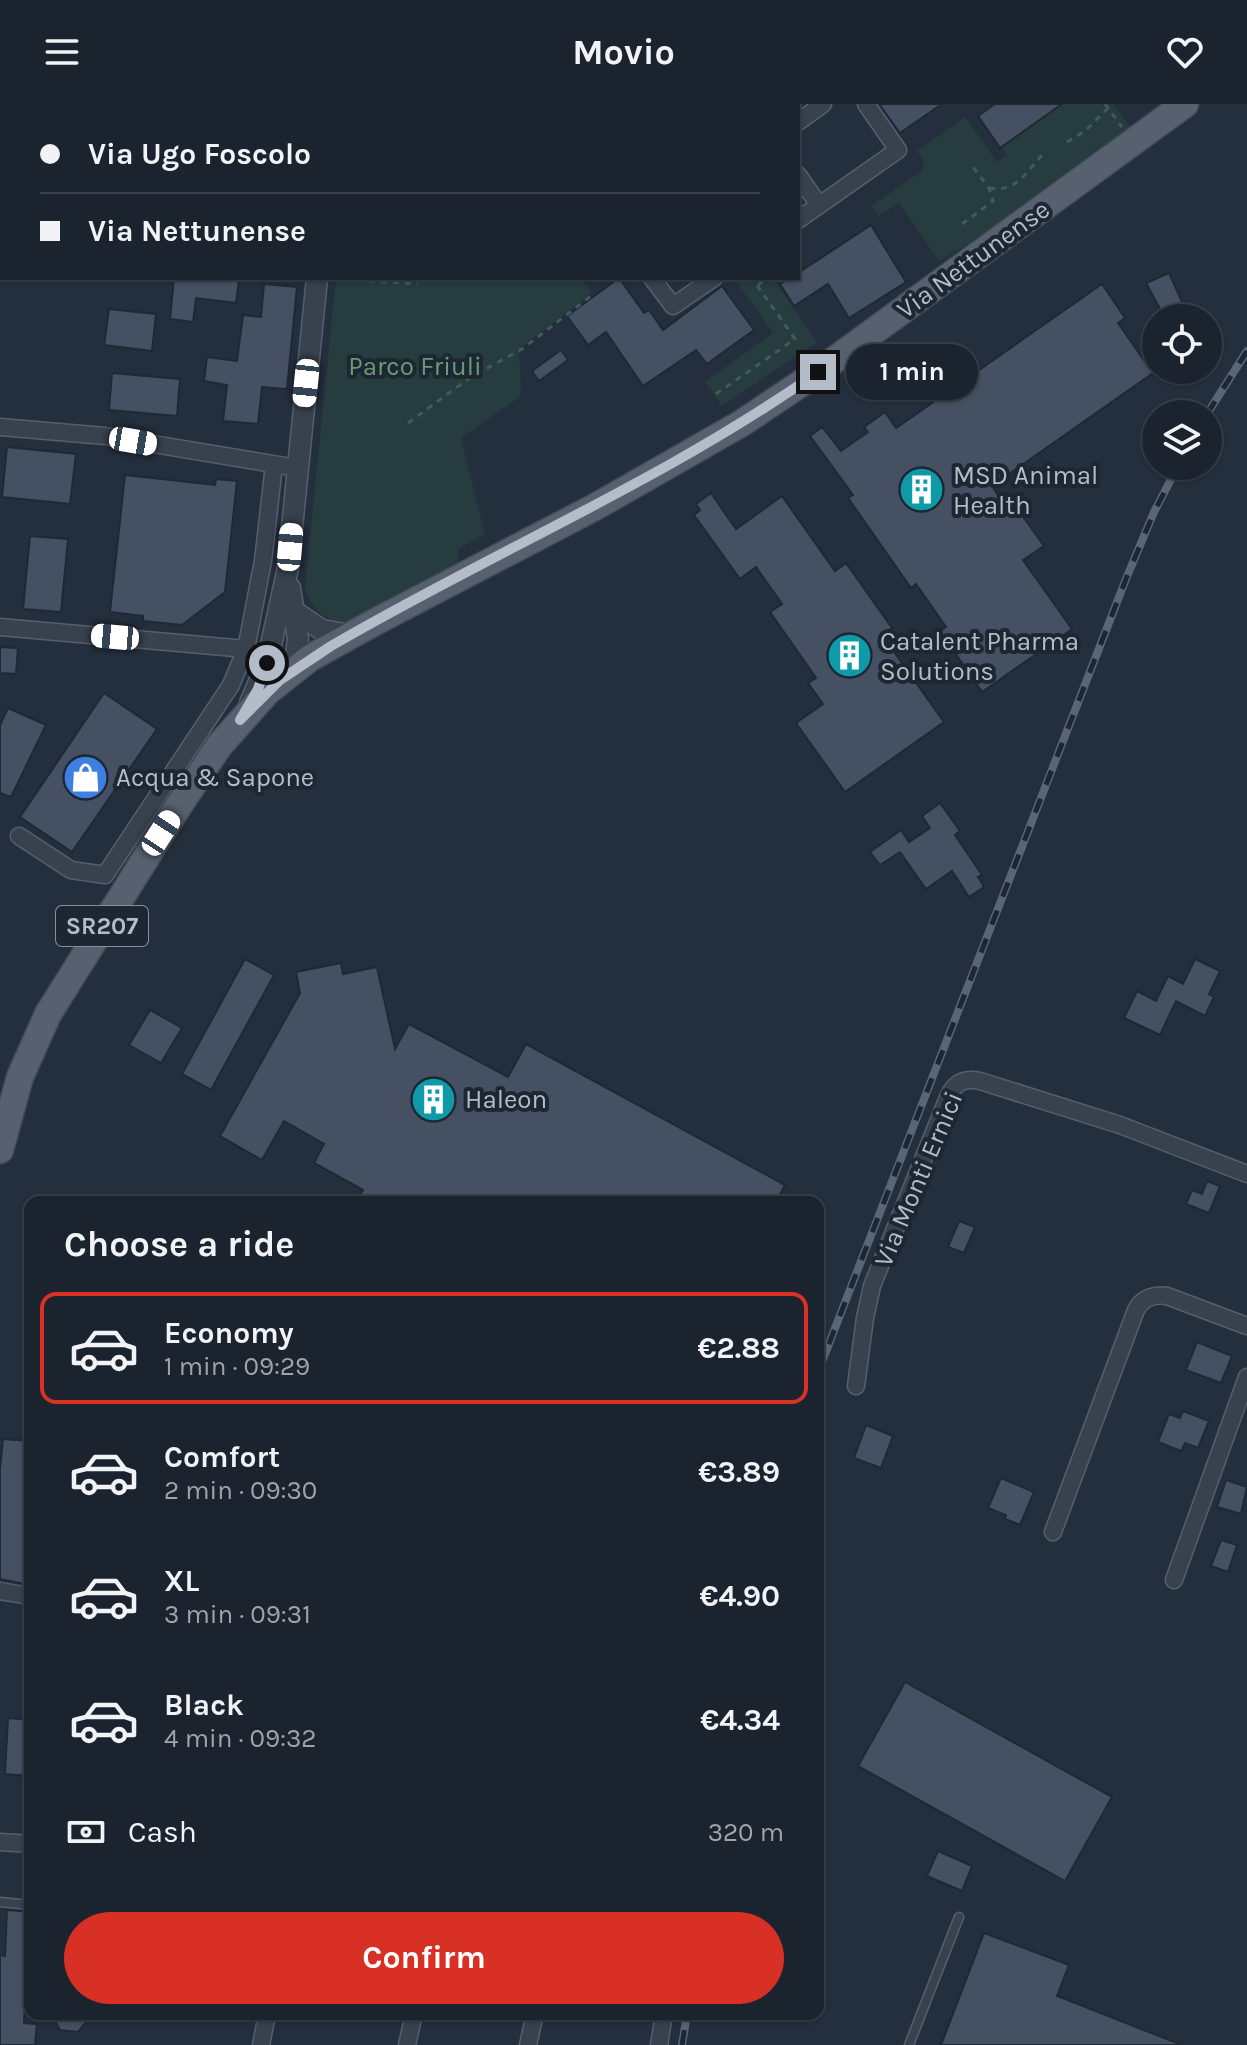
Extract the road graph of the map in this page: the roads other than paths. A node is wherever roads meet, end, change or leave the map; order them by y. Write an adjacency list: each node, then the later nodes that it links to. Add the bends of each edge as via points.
1 (823, 104): 4 (street)
2 (866, 104): 6 (street, via 898,150)
3 (1185, 104): 17 (main road, Via Nettunense / SR207, via 781,398 595,507)
4 (800, 121)
5 (800, 178): 6 (street)
6 (819, 205): 7 (street)
7 (800, 219)
8 (317, 280): 13 (street)
9 (654, 280): 10 (street, via 673,306)
10 (711, 280)
11 (0, 427): 12 (street, via 105,436)
12 (274, 465): 13 (street); 14 (street)
13 (297, 468): 15 (street)
14 (255, 607): 15 (street); 18 (street)
15 (282, 615): 17 (street); 19 (street, via 298,639); 20 (street, via 258,689)
16 (0, 627): 18 (street)
17 (350, 635): 19 (main road, Via Nettunense / SR207)
18 (246, 649): 21 (street, via 231,685 105,875 71,870)
19 (294, 669): 20 (main road, Via Nettunense / SR207)
20 (240, 720): 22 (main road, Via Nettunense / SR207, via 176,810 48,1014 20,1077)
21 (19, 836)
22 (0, 1150)
23 (1247, 1174): 26 (street, Via Monti Ernici, via 1099,1118 980,1081 962,1081 949,1095 876,1275)
24 (1247, 1326): 27 (street, via 1167,1296 1153,1296 1138,1305)
25 (1247, 1377): 28 (street)
26 (856, 1386)
27 (1053, 1532)
28 (1174, 1580)
29 (0, 1591): 30 (street)
30 (24, 1595)
31 (0, 1842): 32 (street)
32 (24, 1844)
33 (0, 1902): 34 (lane)
34 (24, 1904)
35 (959, 1917): 44 (lane)
36 (266, 2020): 40 (street)
37 (413, 2020): 41 (street)
38 (534, 2020): 42 (street)
39 (663, 2020): 43 (street)
40 (261, 2045)
41 (407, 2045)
42 (528, 2045)
43 (659, 2045)
44 (909, 2045)

